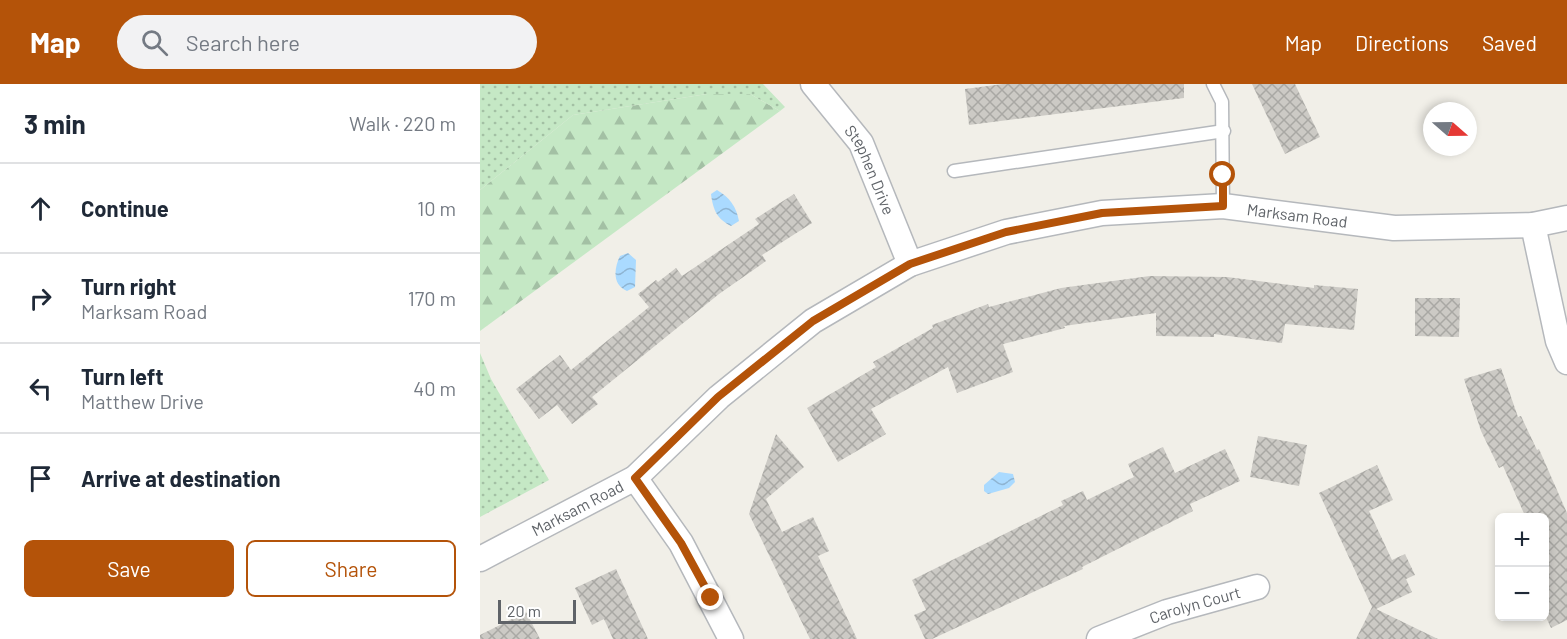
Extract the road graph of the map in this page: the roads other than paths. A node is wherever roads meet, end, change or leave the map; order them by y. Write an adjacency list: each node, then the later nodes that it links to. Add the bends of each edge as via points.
1 (813, 84): 8 (street, Stephen Drive, via 861,143)
2 (1213, 84): 3 (lane, via 1222,102)
3 (1224, 131): 4 (lane); 5 (lane)
4 (954, 171)
5 (1223, 206): 7 (street, Marksam Road, via 1394,228); 8 (street, Marksam Road, via 1102,213 1006,232)
6 (1567, 218): 7 (street, Marksam Road)
7 (1533, 225): 9 (street, via 1558,341)
8 (910, 264): 10 (street, Marksam Road, via 813,321 718,397)
9 (1567, 362)
10 (635, 478): 11 (street, Marksam Road); 13 (street, via 681,543)
11 (480, 559)
12 (1257, 587): 14 (street, Carolyn Court, via 1167,612)
13 (731, 639)
14 (1099, 639)

